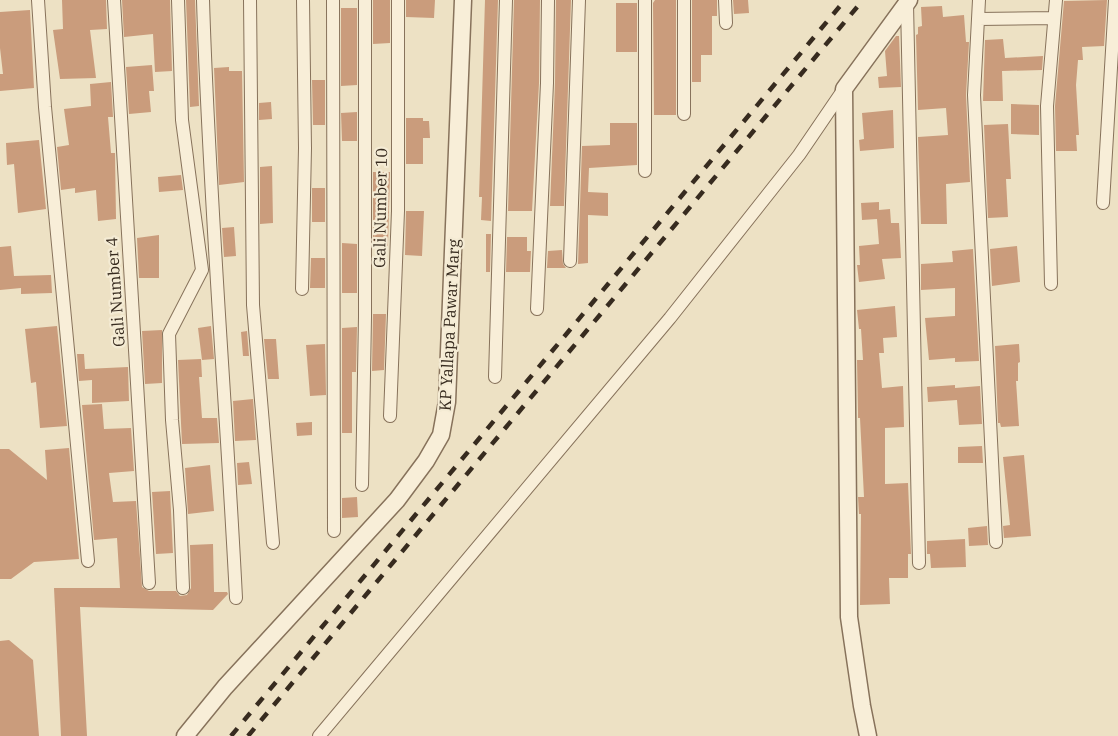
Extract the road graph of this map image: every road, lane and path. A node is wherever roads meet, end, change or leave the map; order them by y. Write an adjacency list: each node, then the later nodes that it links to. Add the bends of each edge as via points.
1 (38, 0): 38 (street)
2 (114, 0): 40 (street, Gali Number 4)
3 (178, 0): 41 (street, via 182,120 202,270 169,334)
4 (203, 0): 42 (street)
5 (250, 0): 37 (street, via 254,305)
6 (303, 0): 30 (street)
7 (333, 0): 35 (street)
8 (364, 0): 34 (street)
9 (398, 0): 33 (street, Gali Number 10, via 398,211)
10 (463, 0): 43 (street, KP Yallapa Pawar Marg, via 447,402 441,435 397,500)
11 (506, 0): 32 (street)
12 (548, 0): 31 (street)
13 (579, 0): 28 (street)
14 (645, 0): 26 (street)
15 (684, 0): 25 (street)
16 (724, 0): 23 (street)
17 (979, 0): 21 (street)
18 (1056, 0): 22 (street)
19 (1115, 0): 27 (street)
20 (908, 2): 24 (street); 39 (street)
21 (978, 18): 22 (street); 36 (street, via 974,95)
22 (1054, 18): 29 (street, via 1047,106)
23 (726, 23)
24 (844, 89): 44 (street, via 799,155 670,318); 45 (street, via 849,617)
25 (684, 114)
26 (645, 171)
27 (1103, 203)
28 (570, 261)
29 (1051, 284)
30 (302, 290)
31 (537, 309)
32 (495, 377)
33 (390, 416)
34 (362, 485)
35 (334, 531)
36 (996, 542)
37 (273, 543)
38 (87, 561)
39 (919, 563)
40 (149, 583)
41 (183, 588)
42 (236, 598)
43 (185, 736)
44 (320, 736)
45 (868, 736)

